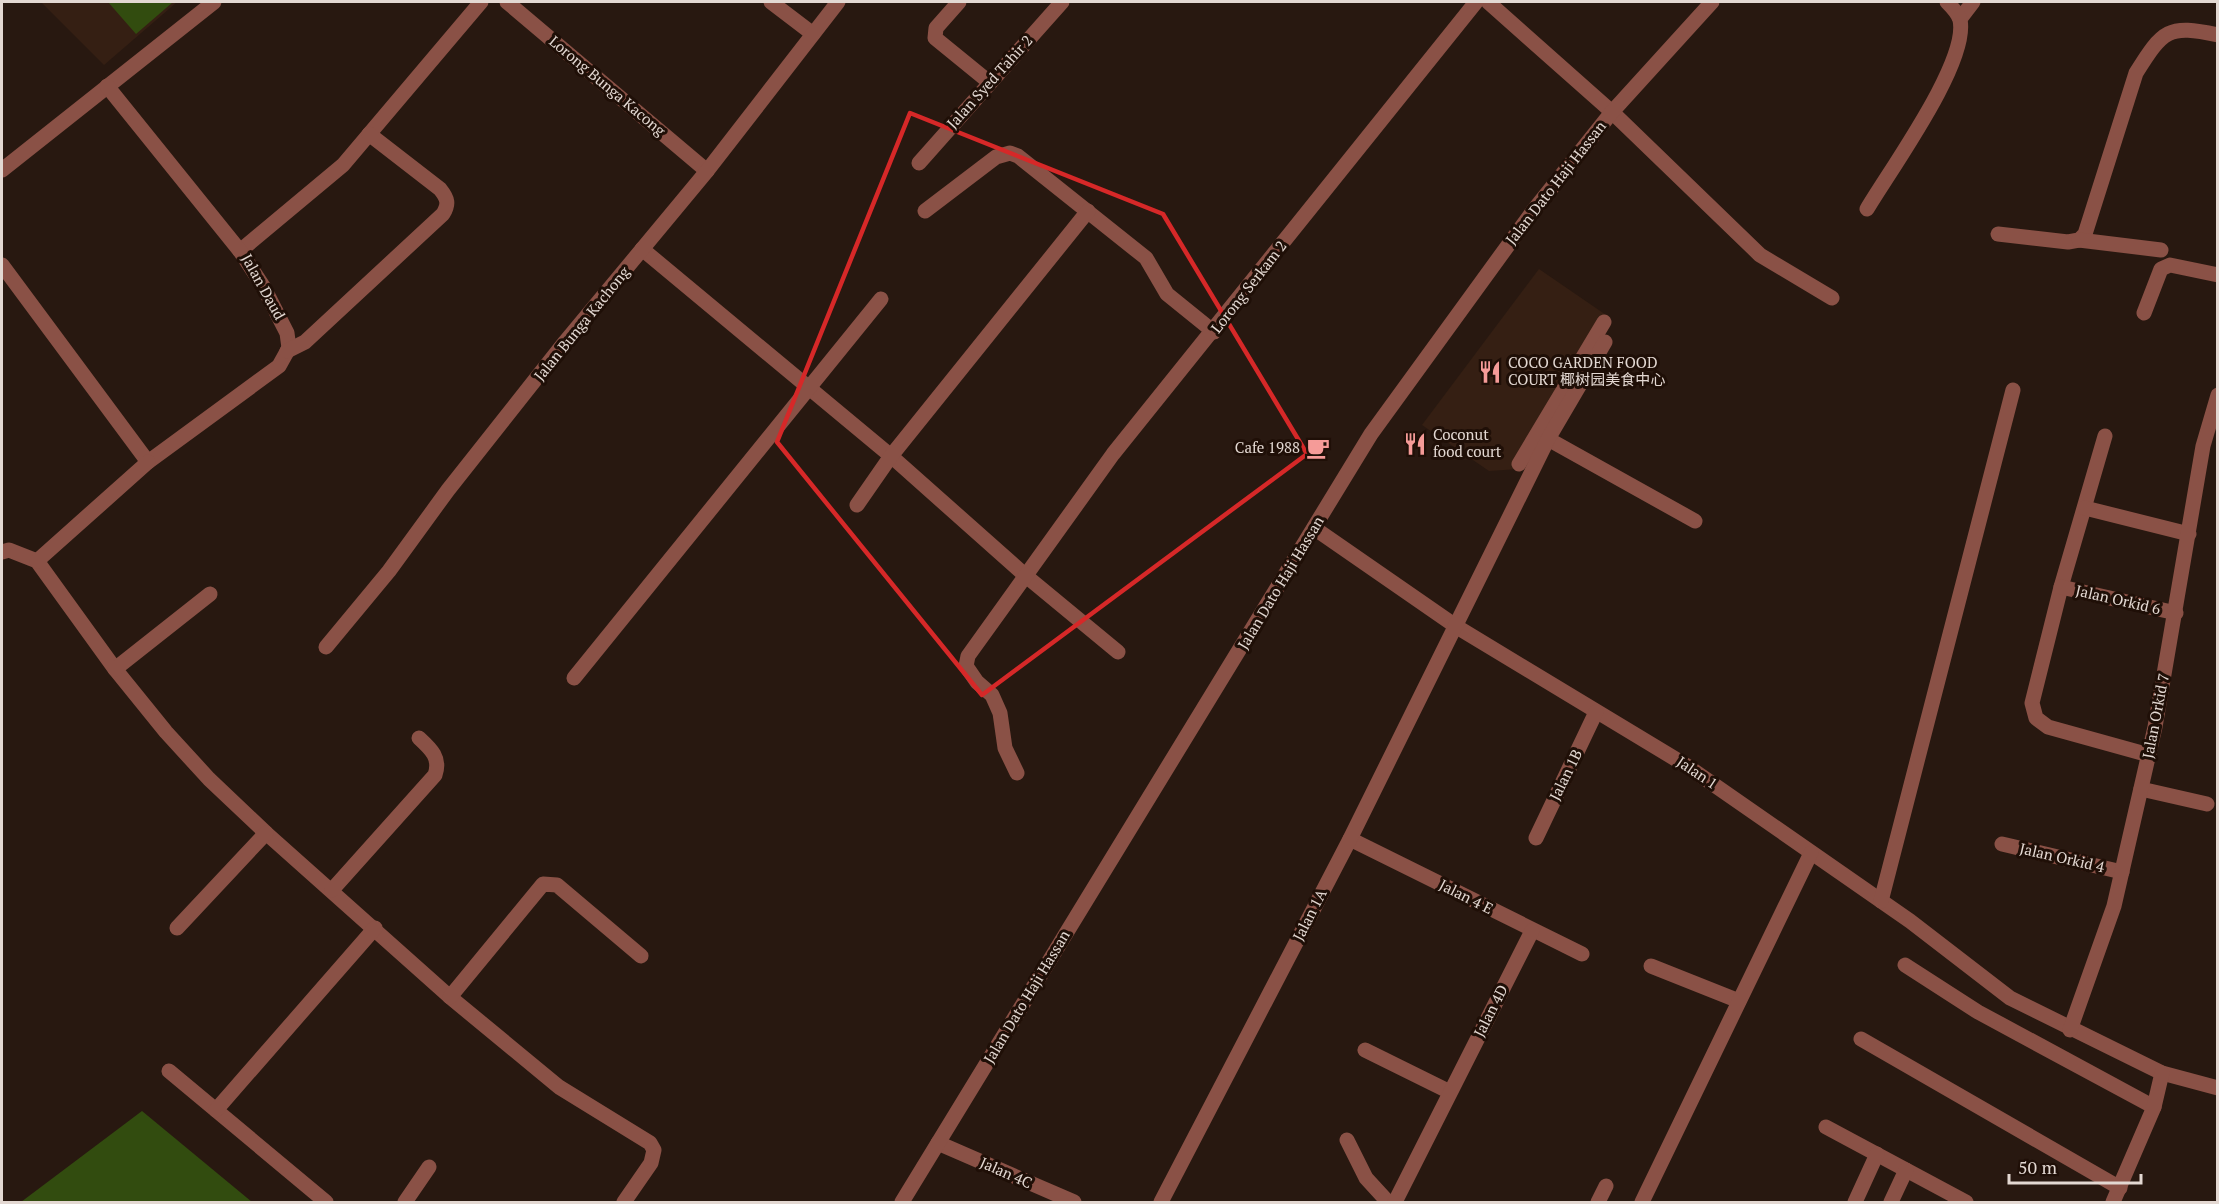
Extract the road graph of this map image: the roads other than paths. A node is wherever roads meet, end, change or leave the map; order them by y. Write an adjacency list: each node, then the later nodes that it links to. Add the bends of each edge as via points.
1 (213, 2): 16 (street)
2 (481, 2): 18 (street, Jalan Daud)
3 (507, 2): 21 (street, Lorong Bunga Kacong)
4 (771, 2): 13 (street)
5 (838, 2): 13 (street, Jalan Bunga Kachong)
6 (958, 2): 15 (street, via 936,28 935,38)
7 (1062, 2): 15 (street, Jalan Syed Tahir 2)
8 (1486, 2): 17 (street); 36 (street, Lorong Serkam 2)
9 (1712, 2): 17 (street, Jalan Dato Haji Hassan)
10 (1947, 2): 12 (street)
11 (1973, 2): 12 (street)
12 (1960, 18): 22 (street, via 1956,54 1947,77)
13 (813, 34): 21 (street, Jalan Bunga Kachong)
14 (2217, 35): 26 (street, via 2186,28 2174,30 2146,57 2136,73 2085,234)
15 (989, 82): 19 (street, Jalan Syed Tahir 2)
16 (107, 86): 20 (street); 29 (street)
17 (1612, 112): 32 (street, via 1760,255); 51 (street, Jalan Dato Haji Hassan, via 1396,395)
18 (369, 134): 29 (street, Jalan Daud, via 343,165); 38 (street, via 440,189 448,205 443,214 305,342)
19 (919, 163)
20 (2, 170)
21 (707, 171): 27 (street, Jalan Bunga Kachong)
22 (1867, 209)
23 (925, 211): 24 (street, via 996,157 1010,153)
24 (1088, 212): 36 (street, via 1146,258 1167,294); 45 (street)
25 (1998, 234): 26 (street)
26 (2079, 240): 28 (street)
27 (642, 249): 40 (street); 60 (street, Jalan Bunga Kachong)
28 (2161, 250)
29 (240, 252): 38 (street, Jalan Daud, via 281,319 287,333)
30 (2, 265): 46 (street)
31 (2217, 274): 34 (street, via 2170,265 2162,269)
32 (1832, 297)
33 (881, 299): 40 (street)
34 (2144, 313)
35 (1604, 322): 39 (street)
36 (1214, 332): 55 (street, Lorong Serkam 2, via 1113,454)
37 (1605, 342): 39 (street)
38 (287, 351): 46 (street, via 279,366)
39 (1579, 375): 44 (street, Jalan 1A); 47 (street)
40 (809, 387): 45 (street); 63 (street)
41 (2013, 390): 77 (street)
42 (2217, 395): 52 (street, Jalan Orkid 7, via 2203,446)
43 (2105, 436): 49 (street)
44 (1548, 439): 50 (street); 59 (street, Jalan 1A)
45 (891, 456): 48 (street); 55 (street)
46 (148, 462): 54 (street)
47 (1519, 464)
48 (857, 505)
49 (2085, 508): 52 (street); 56 (street)
50 (1695, 520)
51 (1314, 528): 59 (street, Jalan 1); 98 (street, Jalan Dato Haji Hassan)
52 (2189, 534): 58 (street, Jalan Orkid 7)
53 (2, 552): 54 (street, via 9,550)
54 (37, 561): 62 (street)
55 (1026, 576): 61 (street); 67 (street, Lorong Serkam 2, via 968,656 966,666 992,695 1000,713 1005,748)
56 (2061, 587): 58 (street, Jalan Orkid 6); 66 (street, via 2032,703 2036,718 2048,727)
57 (210, 594): 62 (street)
58 (2176, 613): 66 (street, Jalan Orkid 7)
59 (1457, 627): 64 (street, Jalan 1); 72 (street, Jalan 1A)
60 (326, 647)
61 (1118, 652)
62 (115, 669): 70 (street, via 166,732)
63 (574, 678)
64 (1596, 712): 71 (street, Jalan 1B); 74 (street, Jalan 1, via 1687,766)
65 (419, 738): 76 (street, via 437,760 435,775)
66 (2149, 756): 68 (street, Jalan Orkid 7)
67 (1017, 772)
68 (2141, 789): 69 (street); 75 (street, Jalan Orkid 7)
69 (2207, 804)
70 (266, 833): 76 (street); 78 (street)
71 (1536, 838)
72 (1350, 839): 80 (street, Jalan 4 E); 109 (street, Jalan 1A)
73 (2002, 844): 75 (street, Jalan Orkid 4)
74 (1811, 852): 77 (street, Jalan 1); 86 (street)
75 (2122, 872): 87 (street, Jalan Orkid 7, via 2103,943)
76 (332, 890): 79 (street)
77 (1881, 901): 87 (street, Jalan 1, via 2010,998)
78 (177, 928)
79 (375, 928): 85 (street); 95 (street)
80 (1532, 931): 81 (street, Jalan 4 E); 93 (street, Jalan 4D)
81 (1582, 954)
82 (641, 956): 85 (street, via 556,885 543,884)
83 (1905, 965): 94 (street, via 1978,1012)
84 (1651, 966): 86 (street)
85 (450, 997): 106 (street, via 559,1087 651,1143 651,1163)
86 (1739, 1001): 113 (street)
87 (2070, 1030): 91 (street, Jalan 1)
88 (1861, 1039): 103 (street)
89 (1365, 1050): 93 (street)
90 (169, 1071): 95 (street)
91 (2162, 1073): 92 (street, Jalan 1); 94 (street)
92 (2217, 1088)
93 (1450, 1092): 111 (street, Jalan 4D)
94 (2154, 1107): 103 (street)
95 (216, 1110): 104 (street)
96 (1826, 1127): 99 (street)
97 (1347, 1140): 110 (street, via 1366,1178)
98 (938, 1143): 107 (street, Jalan Dato Haji Hassan); 108 (street, Jalan 4C)
99 (1878, 1154): 101 (street); 114 (street)
100 (429, 1167): 105 (street)
101 (1906, 1170): 115 (street); 116 (street)
102 (1606, 1186): 112 (street)
103 (2120, 1188): 117 (street)
104 (326, 1203)
105 (405, 1203)
106 (624, 1203)
107 (903, 1203)
108 (1074, 1203)
109 (1161, 1203)
110 (1388, 1203)
111 (1395, 1203)
112 (1598, 1203)
113 (1642, 1203)
114 (1855, 1203)
115 (1891, 1203)
116 (1966, 1203)
117 (2113, 1203)

